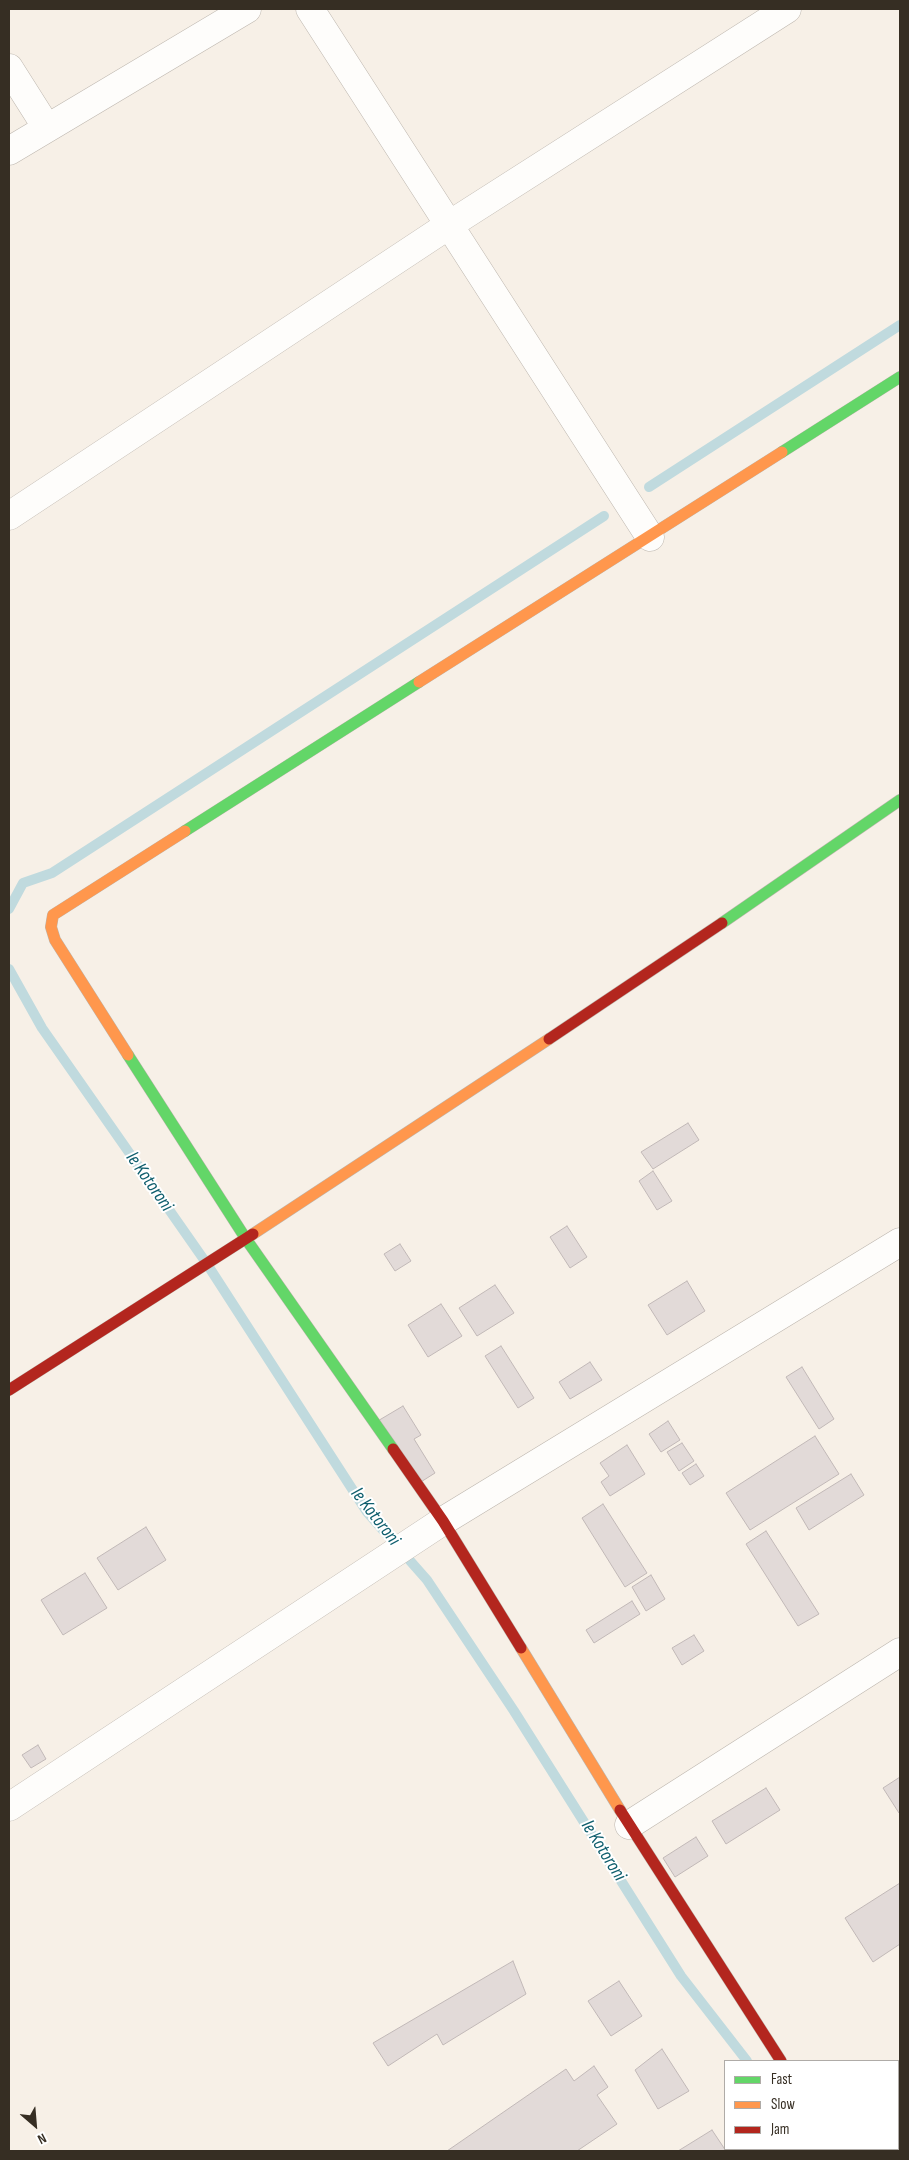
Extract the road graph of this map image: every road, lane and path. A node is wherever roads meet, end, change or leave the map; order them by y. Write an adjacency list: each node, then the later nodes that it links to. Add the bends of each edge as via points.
1 (247, 9): 5 (street)
2 (310, 9): 7 (street)
3 (787, 9): 7 (street)
4 (9, 68): 5 (street)
5 (47, 128): 6 (street)
6 (9, 151)
7 (449, 225): 9 (street); 10 (street)
8 (900, 377): 10 (street)
9 (9, 516)
10 (650, 537): 12 (street, via 53,915 51,927 55,940)
11 (900, 800): 12 (street, via 640,979)
12 (246, 1239): 14 (street); 15 (street)
13 (900, 1242): 15 (street)
14 (9, 1390)
15 (434, 1527): 17 (street); 18 (street)
16 (900, 1652): 18 (street)
17 (9, 1807)
18 (629, 1825): 19 (street)
19 (780, 2060)

